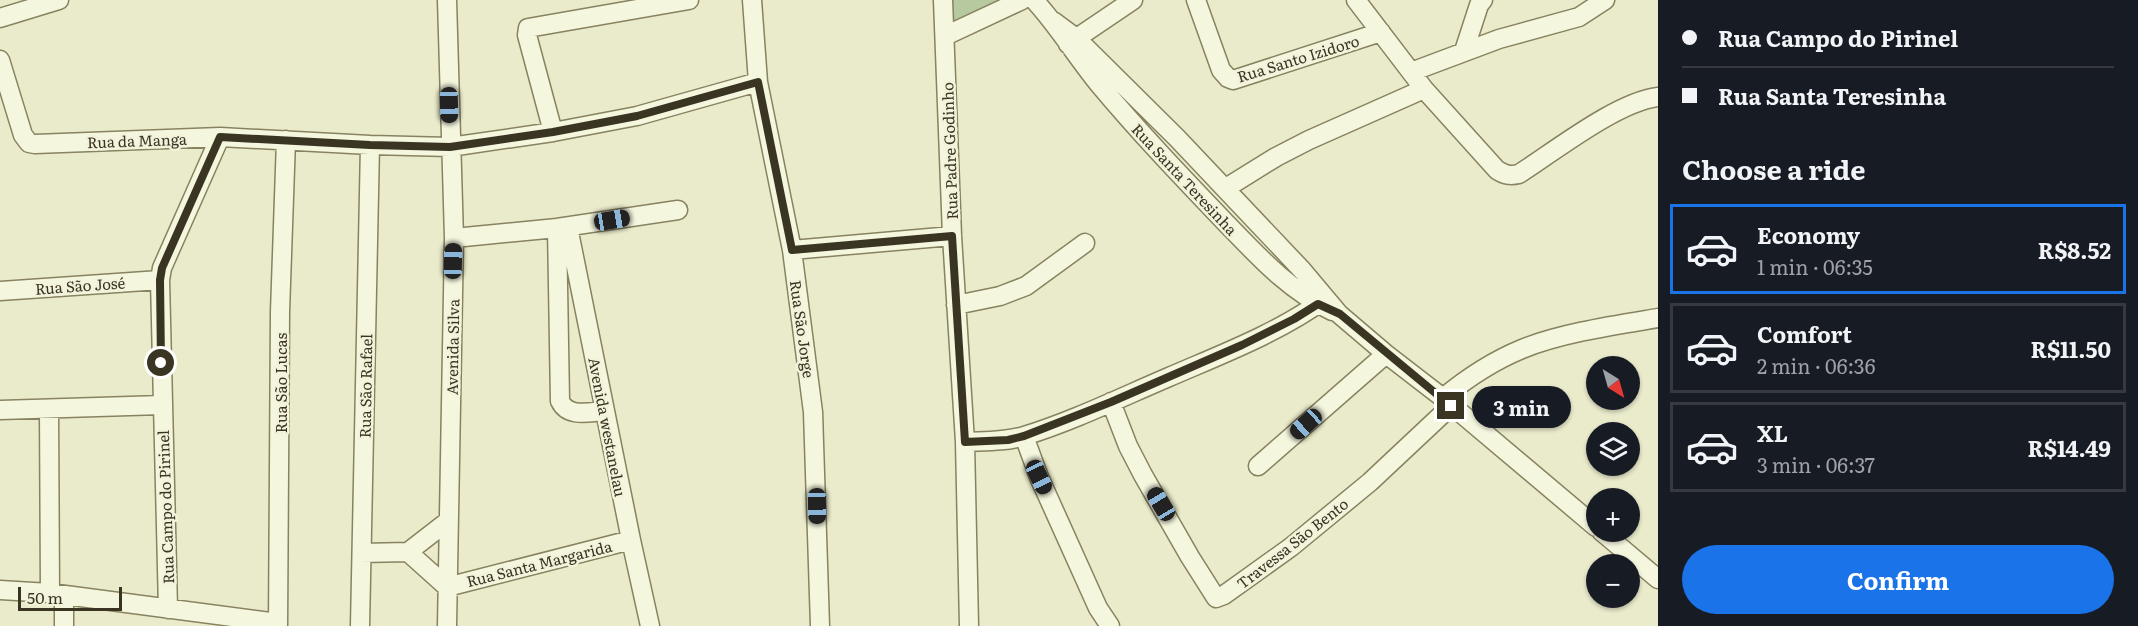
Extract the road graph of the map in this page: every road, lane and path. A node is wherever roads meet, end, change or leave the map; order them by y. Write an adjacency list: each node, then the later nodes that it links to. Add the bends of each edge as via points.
1 (59, 0): 13 (street)
2 (447, 0): 27 (street, Avenida Silva)
3 (689, 0): 23 (street, via 528,28 526,35)
4 (752, 0): 20 (street, Rua São Jorge)
5 (943, 0): 15 (street, Rua Padre Godinho)
6 (1022, 0): 15 (street)
7 (1034, 0): 16 (street, Rua Santa Teresinha)
8 (1132, 0): 16 (street)
9 (1196, 0): 14 (street, Rua Santo Izidoro, via 1221,70 1233,80)
10 (1356, 0): 14 (street, Rua Santo Izidoro)
11 (1483, 0): 17 (street)
12 (1605, 0): 17 (street, via 1579,17)
13 (0, 18)
14 (1381, 32): 19 (street, Rua Santo Izidoro)
15 (945, 36): 31 (street, Rua Padre Godinho)
16 (1072, 41): 28 (street, Rua Santa Teresinha); 37 (street, Rua Santa Teresinha, via 1136,127 1271,270)
17 (1464, 51): 19 (street)
18 (0, 60): 24 (street, Rua da Manga, via 23,135 29,143)
19 (1411, 72): 21 (street, Rua Santo Izidoro)
20 (758, 82): 23 (street, Rua da Manga, via 637,116); 34 (street, Rua São Jorge)
21 (1424, 89): 22 (street, Rua Santo Izidoro, via 1497,170 1512,176 1607,117); 28 (street, via 1309,140)
22 (1658, 96)
23 (553, 132): 27 (street, Rua da Manga)
24 (220, 137): 25 (street, Rua da Manga); 35 (street, Rua Campo do Pirinel)
25 (286, 140): 26 (street, Rua da Manga); 61 (street, Rua São Lucas, via 280,312)
26 (370, 145): 27 (street, Rua da Manga); 55 (street, Rua São Rafael)
27 (450, 147): 32 (street, Avenida Silva)
28 (1226, 188): 37 (street, Rua Santa Teresinha)
29 (678, 210): 30 (street)
30 (562, 228): 32 (street); 46 (street, Avenida westanelau); 46 (street, via 560,401 574,412)
31 (952, 236): 34 (street); 38 (street, Rua Padre Godinho)
32 (454, 238): 51 (street, Avenida Silva)
33 (1085, 243): 38 (street, via 1026,286 1000,296)
34 (792, 250): 66 (street, Rua São Jorge, via 813,412)
35 (160, 280): 36 (street, Rua São José); 43 (street, Rua Campo do Pirinel)
36 (0, 291)
37 (1322, 301): 40 (street, Rua Santa Teresinha); 41 (street, via 1242,345)
38 (956, 304): 48 (street, Rua Padre Godinho)
39 (1658, 318): 42 (street, via 1523,348 1482,370)
40 (1386, 354): 42 (street, Rua Santa Teresinha); 49 (street)
41 (1111, 402): 42 (street, Travessa São Bento, via 1143,475 1216,598 1300,540 1370,482); 47 (street)
42 (1447, 402): 50 (street, Rua Santa Teresinha)
43 (162, 405): 44 (street); 60 (street, Rua Campo do Pirinel)
44 (49, 409): 45 (street); 59 (street)
45 (0, 410)
46 (604, 411): 52 (street, Avenida westanelau)
47 (1024, 436): 48 (street); 68 (street, via 1098,608)
48 (965, 442): 67 (street, Rua Padre Godinho)
49 (1258, 466)
50 (1586, 519)
51 (448, 521): 54 (street); 57 (street, Avenida Silva)
52 (631, 540): 57 (street, Rua Santa Margarida); 62 (street, Avenida westanelau)
53 (1614, 542): 56 (street)
54 (408, 552): 55 (street); 57 (street)
55 (362, 553): 64 (street, Rua São Rafael)
56 (1658, 579)
57 (447, 587): 65 (street, Avenida Silva)
58 (0, 590): 59 (street)
59 (57, 594): 60 (street); 63 (street)
60 (178, 615): 61 (street)
61 (278, 624)
62 (647, 625)
63 (64, 626)
64 (360, 626)
65 (447, 626)
66 (820, 626)
67 (969, 626)
68 (1110, 626)

